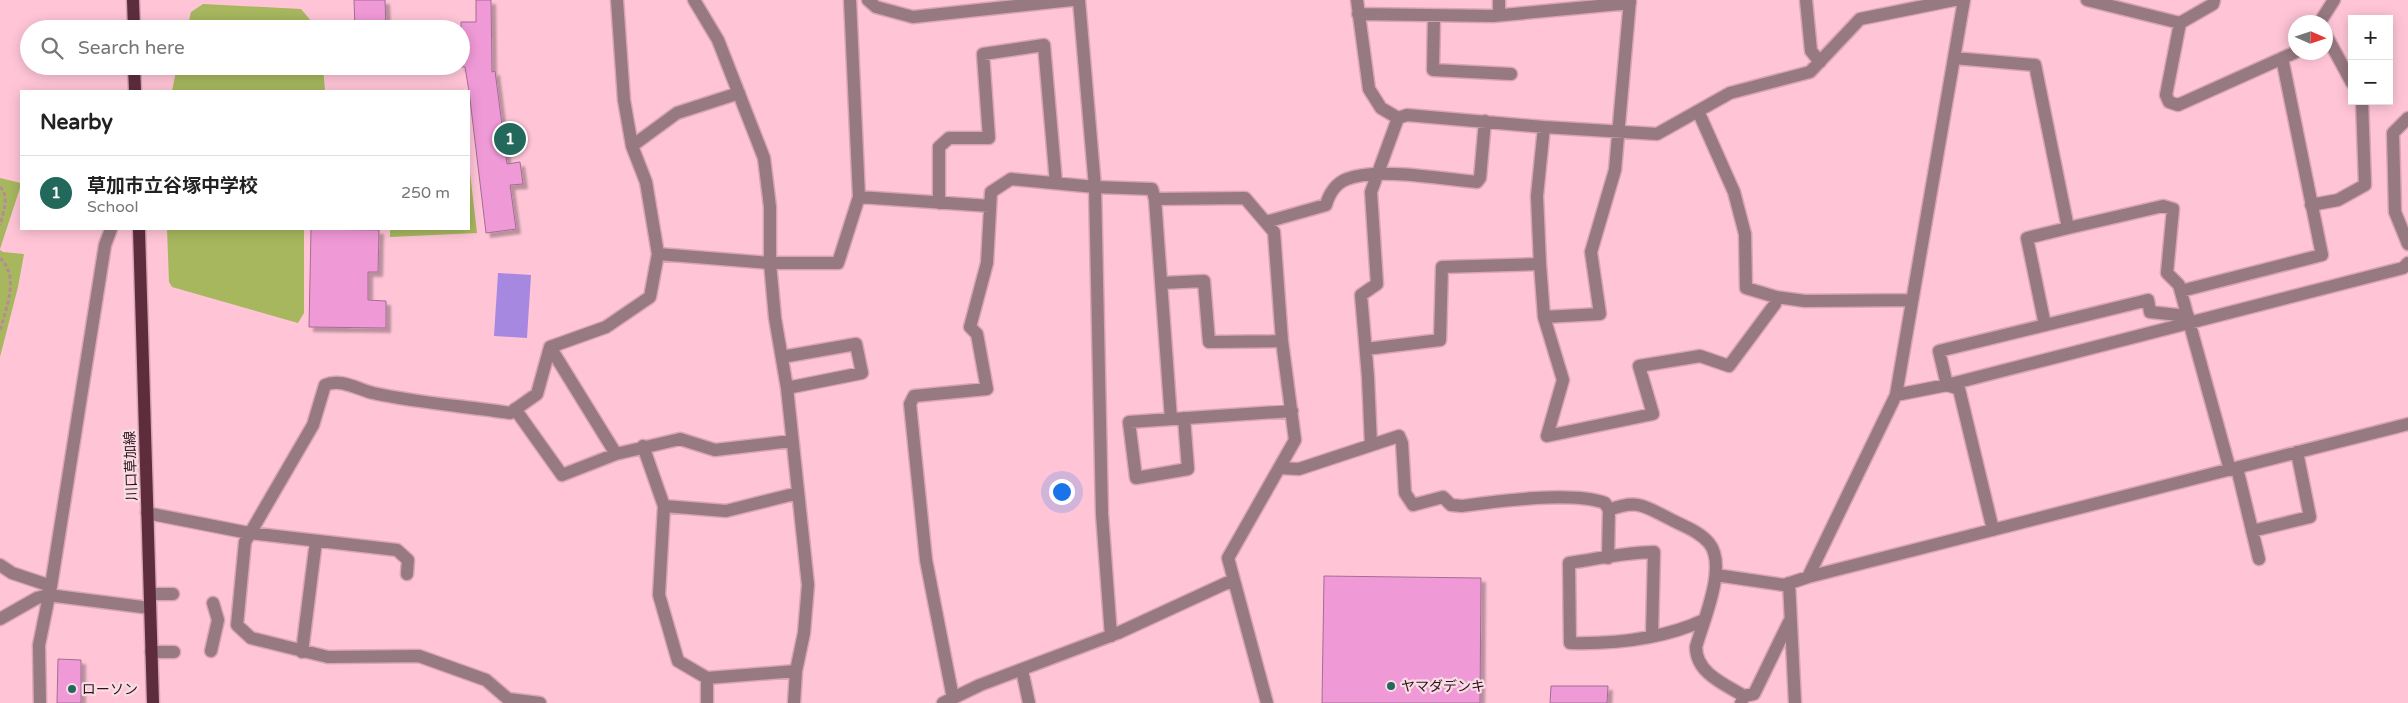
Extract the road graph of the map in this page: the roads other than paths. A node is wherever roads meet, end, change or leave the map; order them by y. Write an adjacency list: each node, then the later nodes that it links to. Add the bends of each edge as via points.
1 (133, 0): 22 (main road)
2 (618, 0): 41 (street, via 624,100)
3 (694, 0): 33 (street, via 718,40)
4 (850, 0): 45 (street)
5 (868, 0): 6 (street, via 876,7 913,17)
6 (1072, 0)
7 (1079, 0): 44 (street)
8 (1357, 0): 18 (street)
9 (1499, 0): 19 (street)
10 (1806, 0): 28 (street, via 1811,51)
11 (1954, 0): 28 (street, via 1860,19)
12 (1964, 0): 26 (street)
13 (2087, 0): 23 (street)
14 (2214, 0): 23 (street, via 2213,4)
15 (2334, 0): 20 (street)
16 (1630, 1): 17 (street); 40 (street)
17 (1564, 5): 19 (street)
18 (1358, 14): 21 (street); 36 (street, via 1369,89 1381,108)
19 (1499, 15): 21 (street)
20 (2324, 15)
21 (1434, 16): 29 (street, via 1433,70)
22 (134, 20)
23 (2180, 23): 27 (street, via 2166,95 2169,102 2178,105)
24 (2333, 48): 31 (street)
25 (2288, 55): 27 (street)
26 (1954, 58): 51 (street, via 2035,65); 62 (street)
27 (2282, 58): 48 (street)
28 (1820, 62): 35 (street, via 1810,72 1730,93)
29 (1511, 74)
30 (134, 75): 32 (main road)
31 (2348, 76)
32 (135, 90)
33 (739, 93): 41 (street, via 677,113); 56 (street, via 764,158 770,207)
34 (2362, 105): 48 (street, via 2365,186 2338,200)
35 (1698, 110): 40 (street, via 1657,134); 61 (street, via 1734,192 1745,234 1746,288)
36 (1398, 118): 38 (street, via 1407,115); 42 (street)
37 (2408, 118): 54 (street, via 2393,133 2395,212)
38 (1485, 121): 39 (street); 42 (street, via 1477,182)
39 (1544, 127): 40 (street); 58 (street, via 1537,196)
40 (1619, 132): 63 (street, via 1614,170 1591,252 1600,314)
41 (632, 146): 55 (street, via 646,182)
42 (1377, 174): 50 (street, via 1346,179 1329,193 1326,205); 68 (street, via 1371,192 1376,284 1361,295)
43 (1056, 183): 44 (street); 47 (street, via 1044,45 984,54 989,138 949,138 939,147); 49 (street, via 1011,179 991,192)
44 (1095, 186): 46 (street, via 1152,189); 111 (street, via 1102,514)
45 (859, 197): 47 (street); 56 (street, via 838,263)
46 (1155, 199): 50 (street, via 1245,198); 59 (street)
47 (939, 202): 49 (street)
48 (2311, 205): 60 (street, via 2322,255)
49 (990, 206): 120 (street, via 987,263 970,327 977,334 987,389 914,396 910,404 926,560)
50 (1266, 222): 66 (street, via 1274,232)
51 (2068, 228): 60 (street, via 2163,206 2173,209 2167,272 2180,285); 65 (street, via 2027,238)
52 (111, 230): 102 (street, via 105,245)
53 (139, 230): 87 (main road, 川口草加線)
54 (2408, 244)
55 (658, 254): 56 (street); 67 (street, via 650,297 606,327)
56 (770, 263): 69 (street)
57 (2408, 263): 64 (street, via 2403,268)
58 (1540, 264): 63 (street); 68 (street, via 1442,267 1440,340)
59 (1161, 283): 66 (street, via 1204,282 1209,342); 75 (street)
60 (2181, 291): 64 (street)
61 (1776, 298): 62 (street, via 1804,301); 63 (street, via 1775,304 1729,366 1700,356 1639,366 1653,414 1547,436 1563,380)
62 (1912, 300): 72 (street)
63 (1544, 316)
64 (2189, 319): 65 (street, via 2150,312 2148,300); 70 (street); 83 (street)
65 (2045, 325): 70 (street, via 1939,351)
66 (1282, 341): 74 (street)
67 (550, 347): 73 (street, via 537,394); 81 (street)
68 (1366, 349): 78 (street)
69 (782, 356): 71 (street); 71 (street, via 856,344 862,373)
70 (1946, 385): 72 (street); 89 (street, via 1959,389)
71 (787, 388): 77 (street)
72 (1896, 395): 99 (street)
73 (515, 409): 81 (street, via 562,475); 91 (street, via 510,413 382,394 343,383 325,385 314,425)
74 (1292, 411): 75 (street); 82 (street, via 1295,440)
75 (1178, 418): 75 (street, via 1129,422 1136,478 1188,469)
76 (2408, 424): 80 (street)
77 (791, 441): 79 (street, via 715,450 680,439); 84 (street)
78 (1371, 445): 82 (street, via 1299,469); 86 (street, via 1399,436 1405,494 1413,505 1443,497 1452,505 1462,506 1537,498 1595,499 1605,503)
79 (643, 446): 81 (street); 85 (street)
80 (2297, 452): 83 (street); 90 (street, via 2310,517)
81 (616, 454)
82 (1280, 468): 100 (street, via 1228,558)
83 (2234, 469): 89 (street); 90 (street)
84 (798, 493): 85 (street, via 726,511); 117 (street, via 808,585 804,634)
85 (664, 506): 118 (street, via 660,595 678,661)
86 (1609, 510): 94 (street); 98 (street, via 1643,504 1694,531 1710,544)
87 (147, 513): 88 (street); 103 (main road, 川口草加線)
88 (223, 528): 91 (street); 92 (street)
89 (1993, 530): 99 (street)
90 (2252, 531): 95 (street)
91 (250, 533): 93 (street); 115 (street, via 246,542 236,624 251,638)
92 (221, 541)
93 (316, 541): 97 (street, via 397,550 408,560); 115 (street)
94 (1608, 558): 110 (street, via 1629,552 1654,552); 110 (street, via 1569,563 1570,643 1610,644)
95 (2259, 559)
96 (0, 565): 102 (street)
97 (407, 574)
98 (1716, 575): 101 (street, via 1784,585); 108 (street)
99 (1808, 577): 101 (street)
100 (1233, 580): 111 (street); 127 (street)
101 (1789, 583): 109 (street)
102 (50, 591): 106 (street); 107 (street); 121 (street, via 38,645)
103 (150, 594): 104 (street); 106 (main road, 川口草加線)
104 (172, 594)
105 (213, 603): 112 (street, via 218,620)
106 (150, 608): 113 (main road, 川口草加線)
107 (0, 619)
108 (1704, 620): 110 (street); 119 (street, via 1696,658 1704,670)
109 (1790, 620): 119 (street, via 1754,694); 128 (street)
110 (1652, 635)
111 (1111, 636): 116 (street)
112 (213, 651)
113 (152, 652): 114 (street); 122 (main road, 川口草加線)
114 (174, 652)
115 (302, 652): 123 (street, via 328,657 419,656 486,680 508,699)
116 (1022, 670): 120 (street); 126 (street)
117 (796, 671): 118 (street); 125 (street)
118 (706, 678): 124 (street)
119 (1743, 699)
120 (948, 701)
121 (40, 703)
122 (153, 703)
123 (540, 703)
124 (707, 703)
125 (794, 703)
126 (1029, 703)
127 (1267, 703)
128 (1795, 703)

